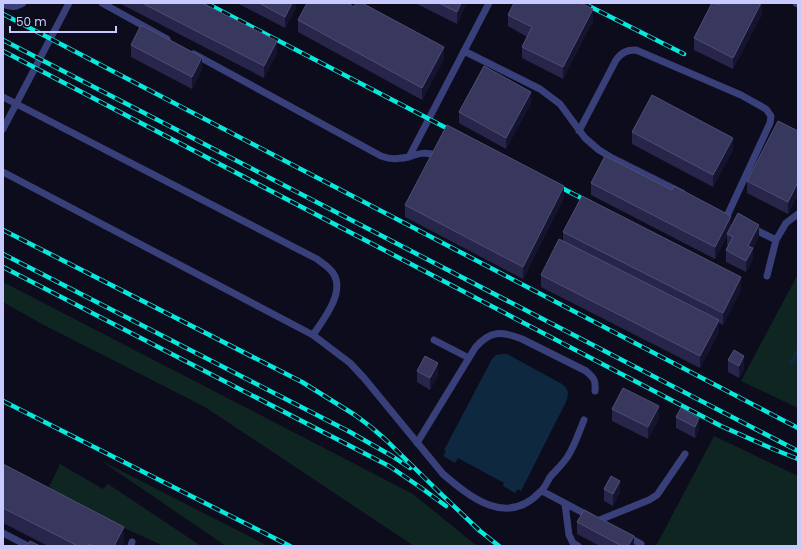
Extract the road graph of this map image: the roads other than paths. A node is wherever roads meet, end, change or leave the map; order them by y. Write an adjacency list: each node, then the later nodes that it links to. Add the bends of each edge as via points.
1 (23, 3): 5 (lane, via 9,7)
2 (69, 3): 10 (lane)
3 (102, 3): 6 (lane)
4 (490, 3): 8 (lane)
5 (3, 4)
6 (171, 41)
7 (185, 49): 14 (lane, via 380,156 390,159)
8 (464, 51): 12 (lane, via 540,89 560,104); 14 (lane)
9 (3, 97): 10 (lane)
10 (17, 104): 11 (lane); 22 (lane, via 323,264 334,274 335,298)
11 (3, 129)
12 (579, 131): 16 (lane, via 599,150); 18 (lane, via 616,60 624,51 630,50 636,50 734,92 766,109 771,116 770,123 724,214)
13 (436, 155): 14 (lane, via 427,153)
14 (409, 157)
15 (3, 172): 22 (lane)
16 (686, 195)
17 (798, 214): 20 (lane, via 786,223)
18 (734, 219)
19 (748, 226): 20 (lane)
20 (776, 240): 21 (lane)
21 (767, 276)
22 (313, 335): 27 (lane, via 350,363)
23 (434, 340): 24 (lane)
24 (469, 358): 25 (lane, via 481,341 488,336 512,335 586,371 596,383); 27 (lane)
25 (595, 391)
26 (584, 420): 29 (lane, via 568,455)
27 (417, 443): 29 (lane, via 443,474 487,505 515,508)
28 (684, 454): 30 (lane, via 657,495 601,522)
29 (542, 491): 30 (lane)
30 (565, 504): 36 (lane, via 569,535)
31 (616, 531): 34 (lane)
32 (3, 533): 33 (lane)
33 (18, 544): 35 (lane)
34 (641, 544)
35 (28, 546)
36 (578, 546)

